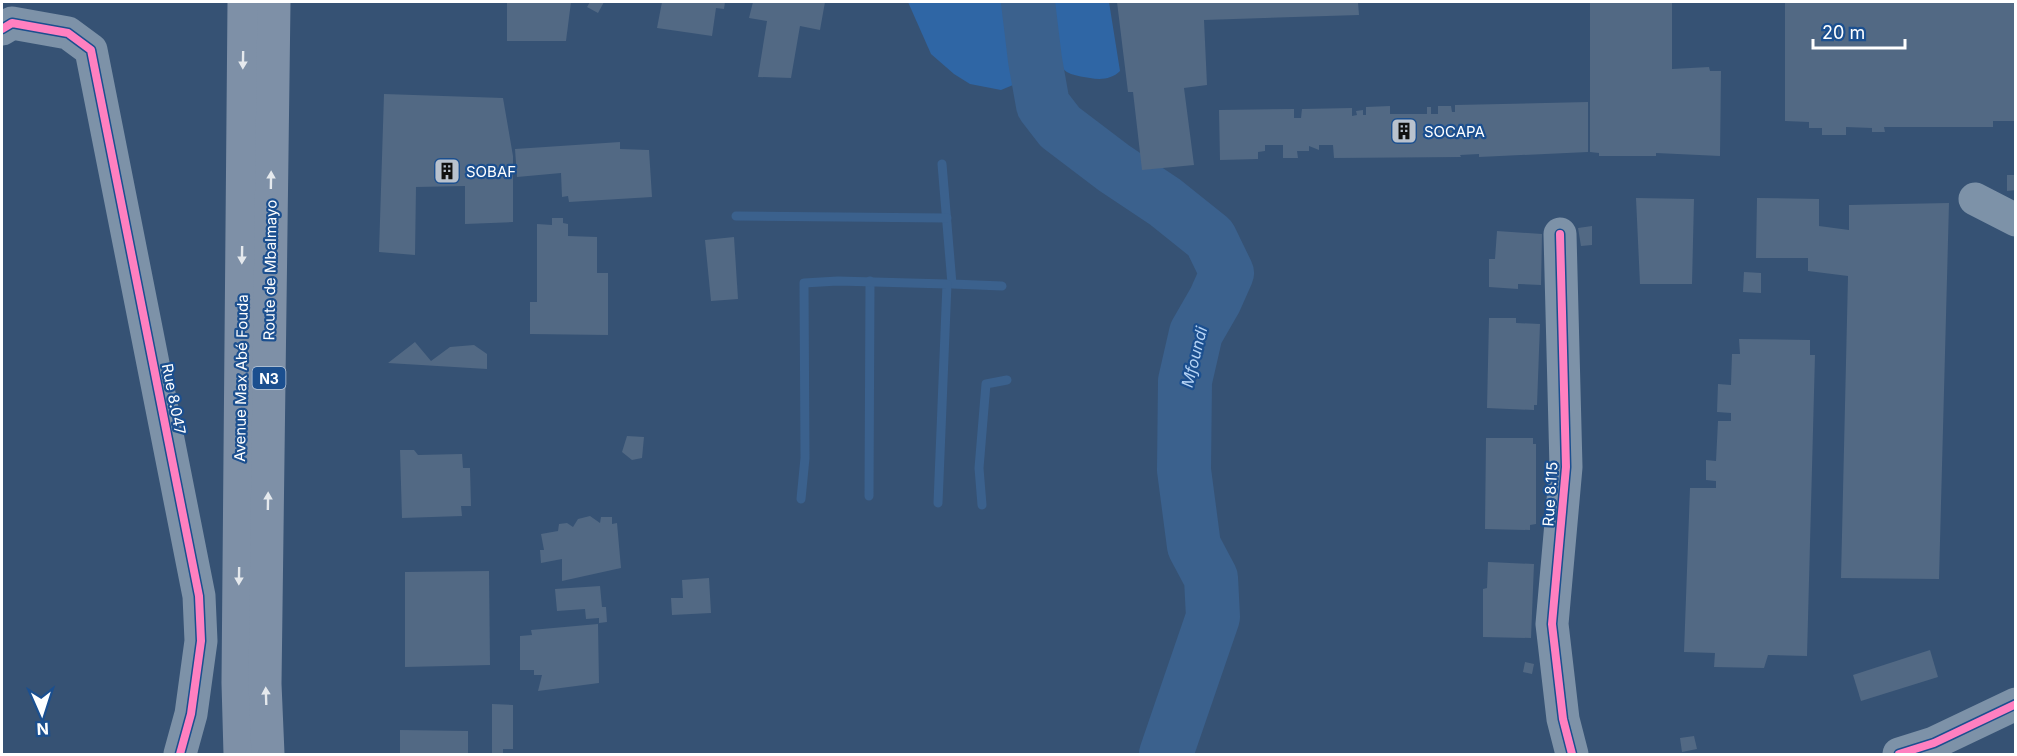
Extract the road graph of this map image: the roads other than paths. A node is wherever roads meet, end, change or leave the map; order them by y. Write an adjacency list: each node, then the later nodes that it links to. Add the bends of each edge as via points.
1 (244, 2): 9 (highway, Avenue Max Abé Fouda / N3, one-way to 9)
2 (274, 2): 10 (highway, Route de Mbalmayo / N3, one-way to 2, via 265,684)
3 (2, 28): 8 (street, Rue 8.047, via 12,23 68,33 91,50 199,596 201,641 191,714)
4 (1975, 199): 5 (street)
5 (2016, 220)
6 (1560, 234): 11 (street, Rue 8.115, via 1566,467 1552,624 1563,720)
7 (2016, 704): 12 (street, via 1934,743)
8 (180, 754)
9 (240, 754)
10 (268, 754)
11 (1572, 754)
12 (1899, 754)

